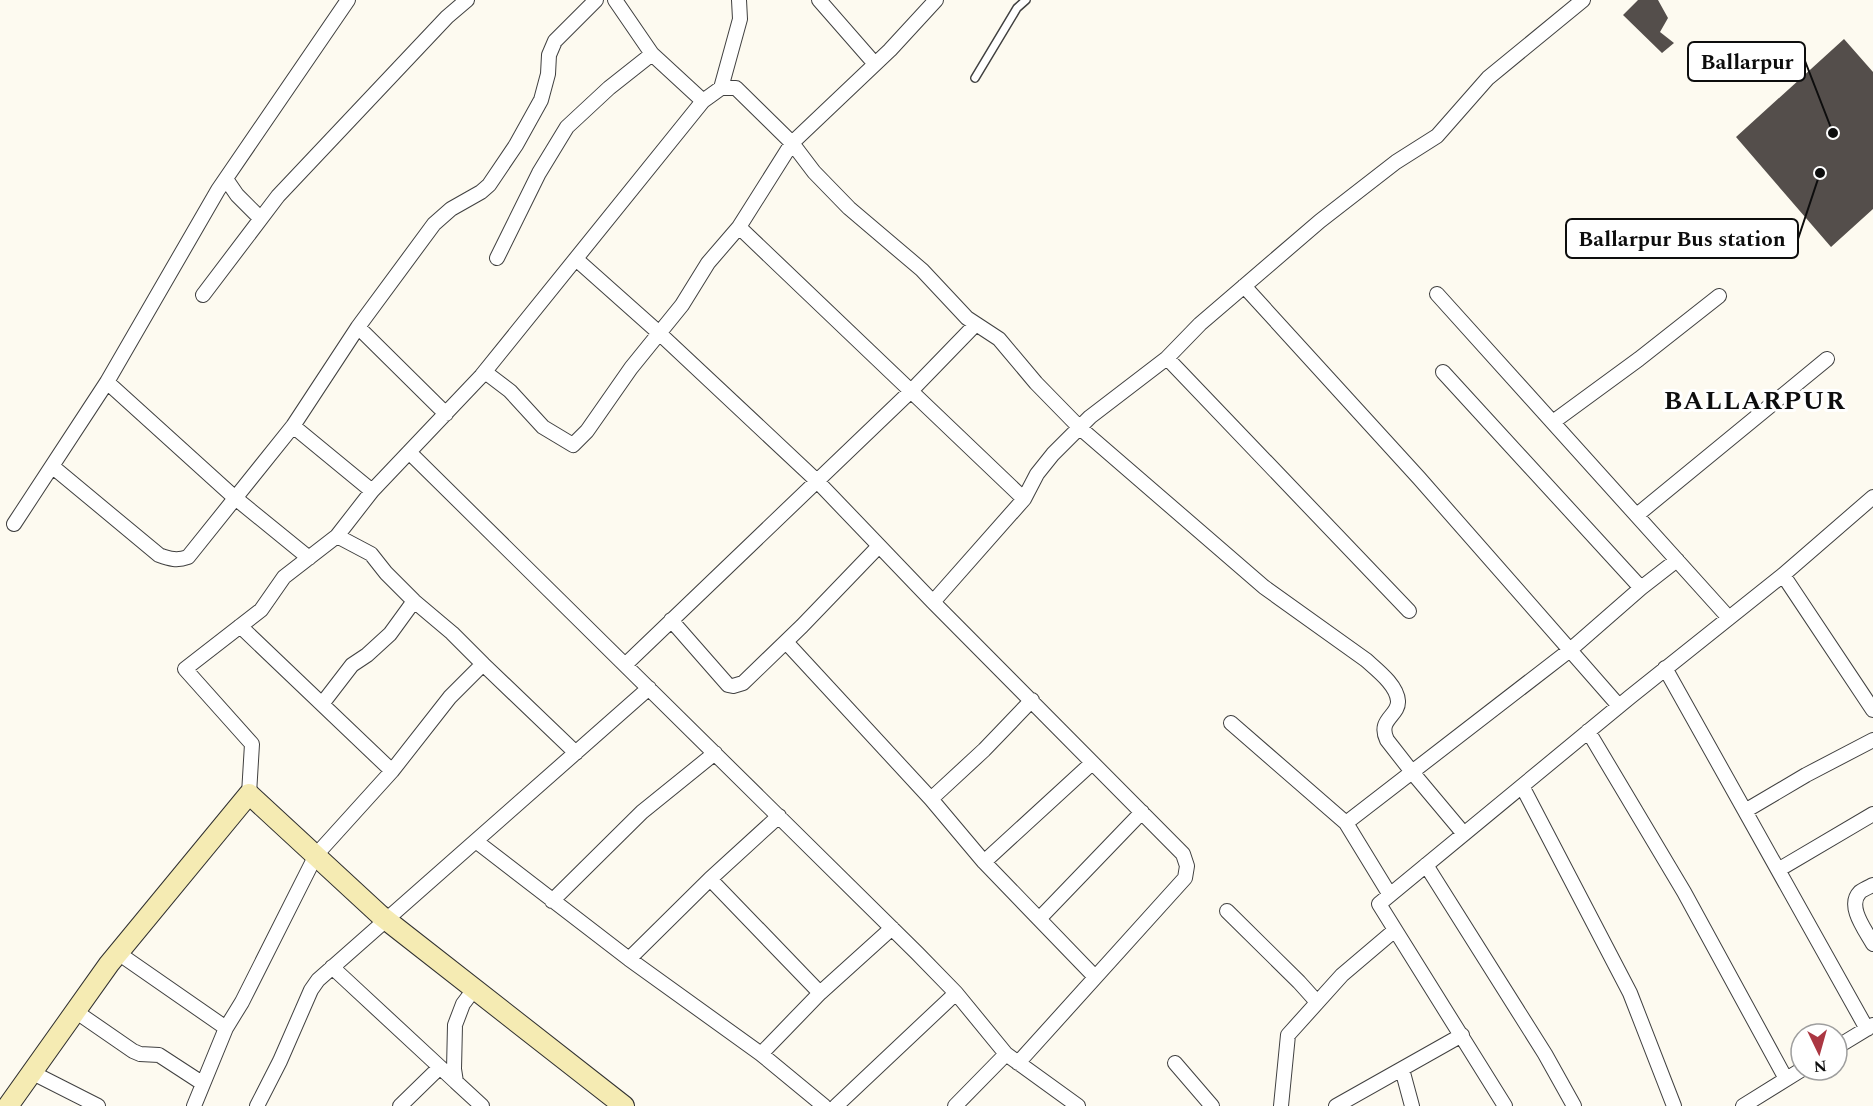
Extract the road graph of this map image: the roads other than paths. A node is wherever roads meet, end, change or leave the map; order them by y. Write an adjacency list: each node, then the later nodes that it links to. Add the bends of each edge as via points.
1 (348, 0): 16 (street)
2 (466, 0): 17 (street)
3 (596, 0): 26 (street, via 555,41 540,100 489,185 434,224)
4 (615, 0): 10 (street)
5 (739, 0): 13 (street, via 740,19)
6 (819, 0): 11 (street)
7 (936, 0): 11 (street)
8 (1026, 0): 12 (lane, via 1017,8)
9 (1583, 0): 21 (street, via 1488,78 1437,136 1396,162 1320,221)
10 (652, 54): 14 (street); 19 (street, via 567,127)
11 (875, 64): 15 (street)
12 (975, 78)
13 (721, 88): 14 (street); 15 (street, via 736,88)
14 (703, 101): 20 (street)
15 (792, 142): 18 (street); 25 (street, via 849,208 922,270)
16 (226, 179): 17 (street); 32 (street)
17 (260, 218): 23 (street)
18 (739, 227): 27 (street, via 708,262 682,305); 33 (street)
19 (496, 258)
20 (576, 259): 27 (street); 31 (street)
21 (1245, 286): 28 (street); 60 (street)
22 (1437, 294): 35 (street)
23 (203, 296)
24 (1719, 296): 35 (street)
25 (976, 324): 33 (street); 37 (street, via 999,339)
26 (358, 327): 34 (street); 36 (street)
27 (658, 332): 31 (street, via 573,445 543,427 510,391 485,372); 40 (street)
28 (1167, 358): 37 (street); 55 (street)
29 (1827, 359): 45 (street)
30 (1443, 372): 52 (street)
31 (482, 375): 34 (street)
32 (107, 382): 39 (street); 42 (street)
33 (911, 391): 40 (street); 44 (street)
34 (446, 414): 38 (street)
35 (1553, 422): 45 (street)
36 (293, 426): 41 (street); 42 (street)
37 (1080, 428): 44 (street, via 1037,474); 76 (street, via 1264,587 1382,674 1398,702 1385,723 1384,734)
38 (409, 452): 41 (street); 62 (street)
39 (53, 467): 42 (street, via 159,555 171,560 188,557); 46 (street)
40 (817, 481): 48 (street); 57 (street)
41 (372, 491): 47 (street)
42 (234, 497): 49 (street)
43 (1873, 497): 51 (street)
44 (1024, 499): 54 (street)
45 (1637, 515): 50 (street)
46 (14, 524)
47 (337, 536): 49 (street); 53 (street, via 372,554)
48 (879, 546): 54 (street); 59 (street)
49 (309, 558): 58 (street, via 285,577 261,610)
50 (1677, 560): 52 (street); 56 (street)
51 (1783, 575): 56 (street); 68 (street)
52 (1641, 588): 60 (street)
53 (414, 601): 61 (street); 66 (street, via 390,634 352,665)
54 (933, 602): 65 (street)
55 (1409, 611)
56 (1729, 618): 63 (street)
57 (671, 621): 59 (street, via 733,686 744,683); 62 (street)
58 (240, 626): 66 (street); 78 (street, via 185,669 252,744)
59 (786, 642): 79 (street)
60 (1570, 650): 67 (street); 76 (street)
61 (483, 663): 72 (street); 75 (street, via 450,697)
62 (625, 664): 64 (street)
63 (1665, 668): 67 (street); 81 (street)
64 (649, 688): 72 (street); 73 (street)
65 (1032, 700): 74 (street); 79 (street)
66 (322, 704): 75 (street)
67 (1619, 706): 70 (street)
68 (1873, 710)
69 (1231, 723): 84 (street)
70 (1588, 731): 77 (street); 122 (street, via 1684,892)
71 (1873, 740): 81 (street)
72 (576, 753): 86 (street)
73 (715, 753): 83 (street); 94 (street, via 642,812)
74 (1092, 763): 80 (street); 88 (street)
75 (392, 771): 87 (street)
76 (1412, 772): 84 (street); 85 (street)
77 (1522, 786): 85 (street); 142 (street, via 1630,993)
78 (249, 794): 87 (street); 101 (street)
79 (931, 799): 88 (street)
80 (1142, 812): 96 (street); 104 (street, via 1183,854 1185,878)
81 (1745, 812): 90 (street)
82 (1873, 814): 90 (street)
83 (779, 816): 91 (street); 98 (street)
84 (1346, 823): 93 (street)
85 (1464, 834): 89 (street)
86 (477, 842): 94 (street); 97 (street)
87 (316, 855): 97 (street); 111 (street)
88 (984, 862): 96 (street)
89 (1426, 865): 93 (street); 141 (street)
90 (1778, 870): 110 (street)
91 (710, 879): 102 (street); 106 (street)
92 (1873, 885): 100 (street, via 1859,892 1856,901 1856,912)
93 (1390, 895): 99 (street, via 1378,904)
94 (552, 901): 102 (street)
95 (1227, 911): 108 (street)
96 (1039, 919): 104 (street)
97 (387, 920): 103 (street); 105 (street)
98 (892, 928): 106 (street); 107 (street)
99 (1395, 930): 108 (street); 112 (street)
100 (1873, 944)
101 (118, 953): 109 (street); 111 (street)
102 (629, 959): 114 (street)
103 (332, 967): 118 (street); 130 (street, via 311,990)
104 (1095, 977): 116 (street)
105 (475, 988): 123 (street, via 455,1025); 132 (street)
106 (820, 993): 114 (street)
107 (956, 993): 115 (street); 134 (street)
108 (1317, 1002): 138 (street, via 1288,1035)
109 (75, 1011): 120 (street); 124 (street, via 133,1051 159,1054)
110 (1870, 1027): 113 (street)
111 (226, 1028): 124 (street)
112 (1462, 1035): 119 (street); 140 (street)
113 (1849, 1040)
114 (760, 1054): 133 (street)
115 (1006, 1054): 116 (street); 135 (street)
116 (1018, 1063): 136 (street)
117 (1175, 1064): 137 (street)
118 (440, 1067): 123 (street); 131 (street)
119 (1402, 1069): 126 (street); 139 (street)
120 (31, 1072): 127 (street); 128 (street)
121 (1789, 1077): 122 (street)
122 (1786, 1079): 143 (street)
123 (456, 1082): 125 (street)
124 (202, 1083): 129 (street)
125 (476, 1104)
126 (1344, 1104)
127 (8, 1106)
128 (98, 1106)
129 (194, 1106)
130 (257, 1106)
131 (400, 1106)
132 (624, 1106)
133 (824, 1106)
134 (836, 1106)
135 (955, 1106)
136 (1078, 1106)
137 (1212, 1106)
138 (1281, 1106)
139 (1412, 1106)
140 (1505, 1106)
141 (1574, 1106)
142 (1674, 1106)
143 (1743, 1106)

